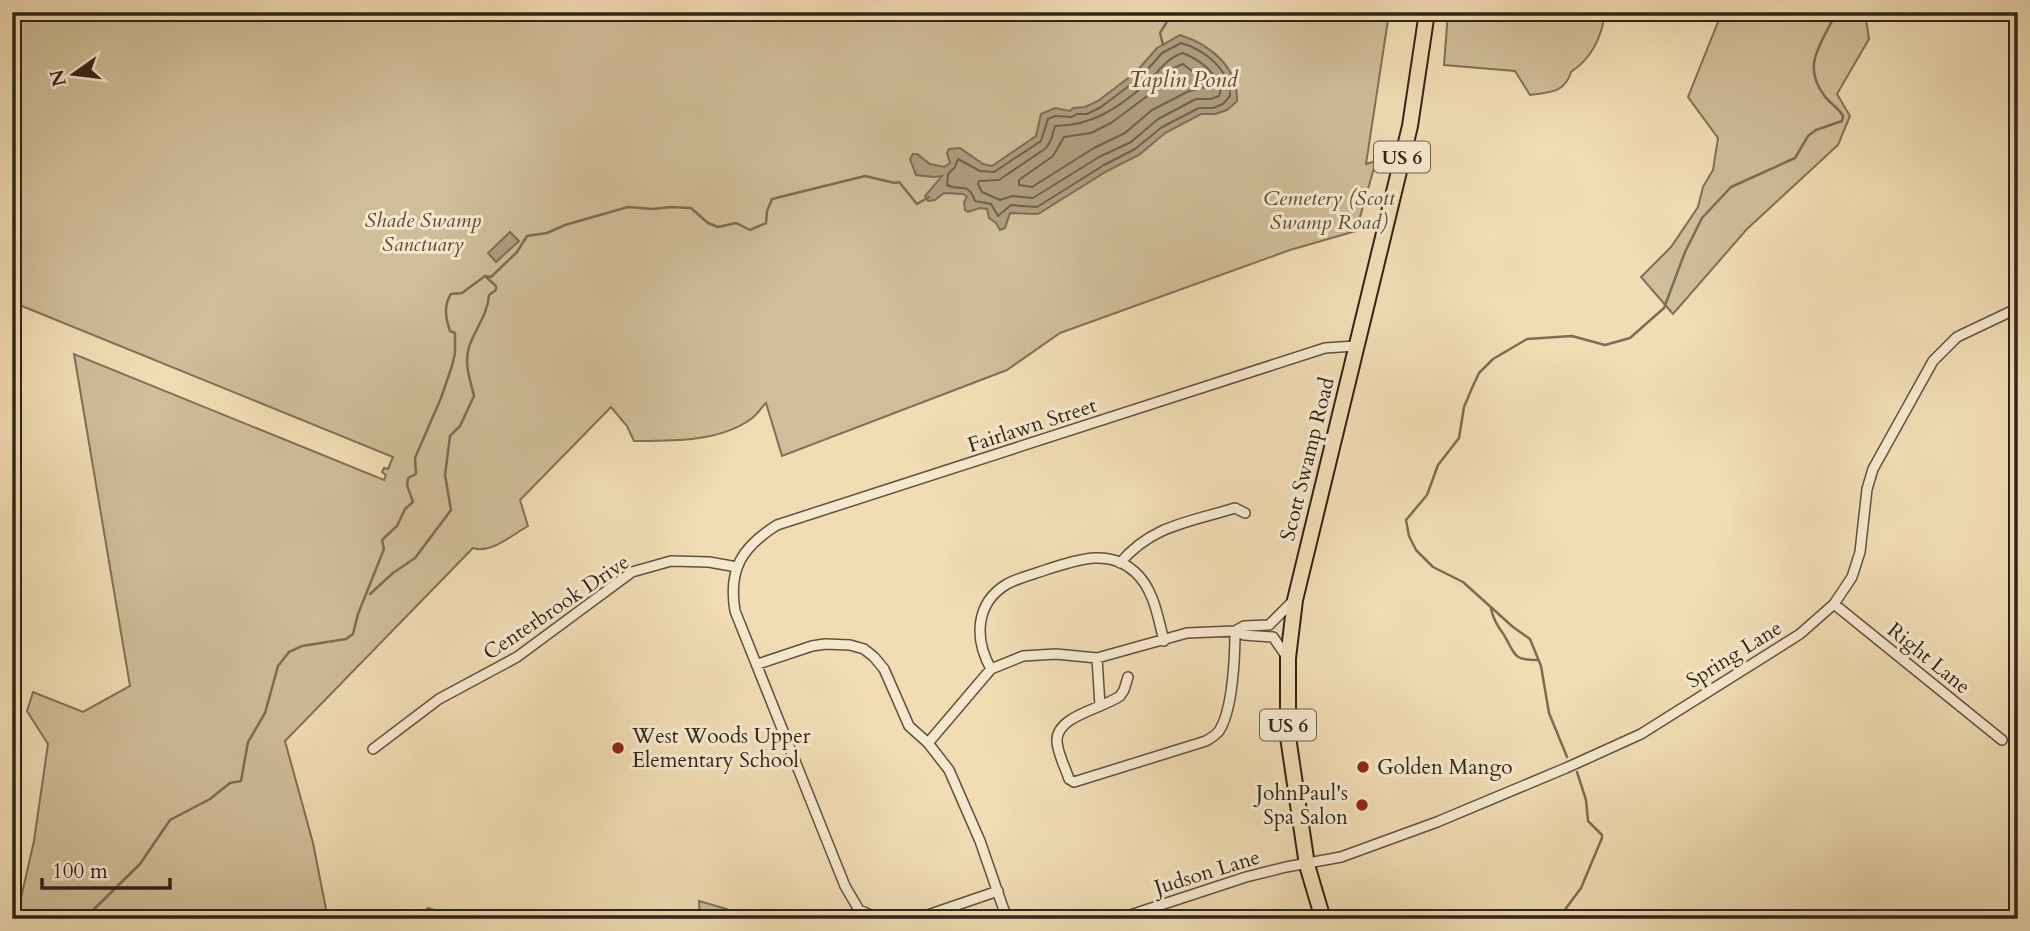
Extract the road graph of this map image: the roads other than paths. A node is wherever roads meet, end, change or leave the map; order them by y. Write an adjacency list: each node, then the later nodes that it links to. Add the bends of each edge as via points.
1 (1427, 12): 3 (highway, Scott Swamp Road / US 6, via 1410,127)
2 (2018, 308): 8 (street, Spring Lane, via 1957,337 1920,381 1873,469 1860,552 1852,577)
3 (1355, 346): 6 (street, Fairlawn Street, via 1325,348 777,525 754,539); 7 (highway, Scott Swamp Road / US 6)
4 (1245, 513): 5 (street, via 1235,508 1162,530 1141,541)
5 (1120, 563): 10 (street, via 1136,572 1147,588); 14 (street, via 1098,557 1079,559 1016,580 997,592 984,611 979,633)
6 (737, 567): 13 (street, via 731,589 735,611); 19 (street, Centerbrook Drive, via 671,561 632,572 517,657 439,699)
7 (1294, 600): 9 (street, via 1269,625); 12 (highway, Scott Swamp Road / US 6)
8 (1834, 604): 17 (street, Right Lane); 20 (street, Spring Lane, via 1800,634 1641,734 1437,822 1341,858)
9 (1235, 631): 10 (street, via 1188,634); 12 (street, via 1273,637); 16 (street, via 1227,708 1220,730 1206,741 1073,782 1057,744 1058,732 1066,722)
10 (1164, 641): 11 (street)
11 (1097, 658): 14 (street, via 1023,656); 16 (street)
12 (1288, 658): 20 (highway, Scott Swamp Road / US 6, via 1287,737)
13 (758, 664): 18 (street, via 825,644 864,649 884,669 909,726); 22 (street, via 845,886 859,910)
14 (990, 669): 18 (street)
15 (1128, 677): 16 (street, via 1119,696)
16 (1100, 706)
17 (2001, 740)
18 (928, 743): 21 (street, via 948,770)
19 (373, 749)
20 (1307, 864): 25 (street, Judson Lane, via 1246,877); 26 (highway, Scott Swamp Road / US 6)
21 (998, 891): 23 (street); 24 (street)
22 (880, 919)
23 (916, 919)
24 (1007, 919)
25 (1118, 919)
26 (1323, 919)

